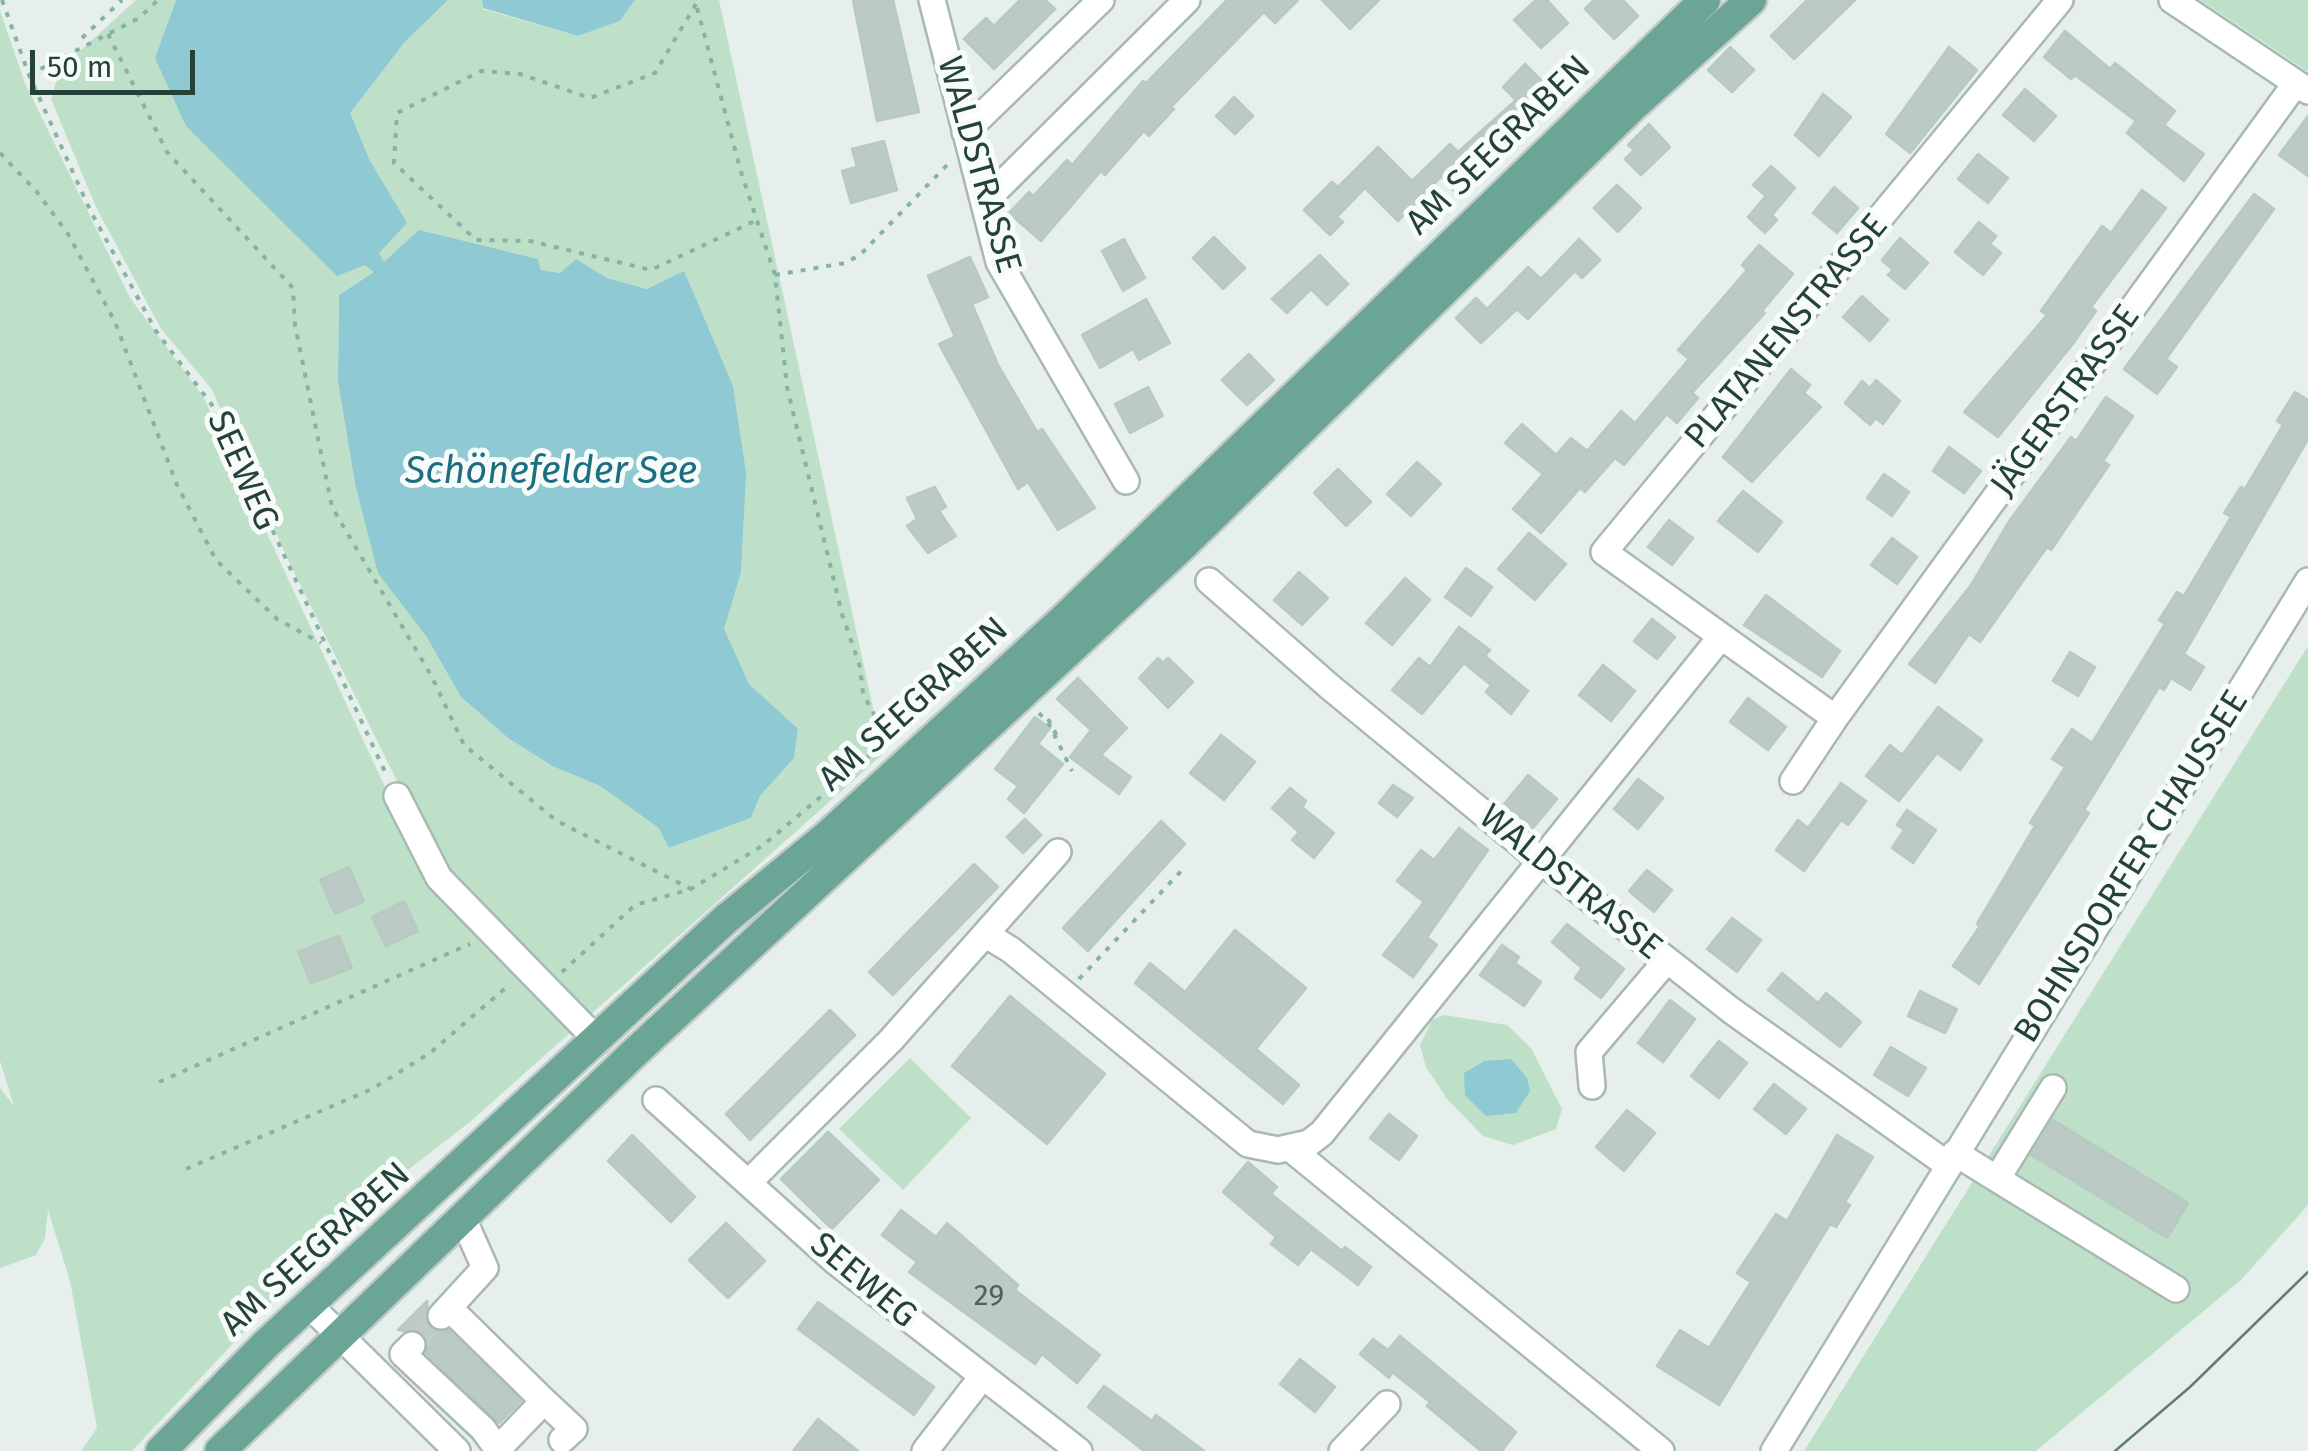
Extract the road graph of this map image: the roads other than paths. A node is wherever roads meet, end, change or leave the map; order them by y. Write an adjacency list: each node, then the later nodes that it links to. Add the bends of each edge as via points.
1 (932, 0): 9 (street, WALDSTRASSE)
2 (1101, 0): 9 (street)
3 (1187, 0): 10 (street)
4 (1705, 0): 22 (main road, AM SEEGRABEN, via 1066,617)
5 (1752, 0): 30 (main road, AM SEEGRABEN, via 1633,106 1174,553)
6 (2060, 0): 14 (street, PLATANENSTRASSE, via 1604,552)
7 (2172, 0): 8 (street)
8 (2302, 87): 15 (street, JÄGERSTRASSE)
9 (967, 138): 10 (street, WALDSTRASSE)
10 (985, 201): 11 (street, WALDSTRASSE, via 999,262)
11 (1126, 482)
12 (1208, 580): 19 (street, WALDSTRASSE)
13 (2308, 581): 27 (street, BOHNSDORFER CHAUSSEE)
14 (1720, 638): 15 (street); 19 (street)
15 (1835, 718): 16 (street, JÄGERSTRASSE)
16 (1793, 782)
17 (398, 796): 22 (street, via 439,878)
18 (1058, 852): 20 (street)
19 (1540, 860): 21 (street, WALDSTRASSE); 26 (street, via 1322,1133)
20 (988, 936): 26 (street, via 1248,1144); 29 (street)
21 (1668, 960): 23 (street, via 1588,1052); 27 (street, WALDSTRASSE)
22 (598, 1042): 32 (main road, AM SEEGRABEN)
23 (1592, 1086)
24 (2053, 1088): 28 (street)
25 (656, 1100): 29 (street, SEEWEG)
26 (1291, 1149): 48 (street)
27 (1952, 1159): 28 (street); 49 (street, BOHNSDORFER CHAUSSEE)
28 (1997, 1179): 31 (street)
29 (750, 1181): 36 (street, SEEWEG, via 836,1262)
30 (462, 1216): 33 (main road, AM SEEGRABEN); 38 (street, via 485,1268 445,1312)
31 (2176, 1289)
32 (311, 1307): 33 (street); 42 (main road, AM SEEGRABEN)
33 (338, 1335): 37 (street); 43 (main road, AM SEEGRABEN)
34 (412, 1344): 35 (street, via 403,1354)
35 (428, 1377): 37 (street); 41 (street)
36 (982, 1377): 45 (street); 46 (street, SEEWEG)
37 (404, 1400): 44 (street)
38 (544, 1400): 40 (street, via 574,1429); 41 (street)
39 (1387, 1404): 47 (street)
40 (562, 1440)
41 (497, 1450)
42 (161, 1451)
43 (220, 1451)
44 (456, 1451)
45 (925, 1451)
46 (1079, 1451)
47 (1342, 1451)
48 (1661, 1451)
49 (1774, 1451)

